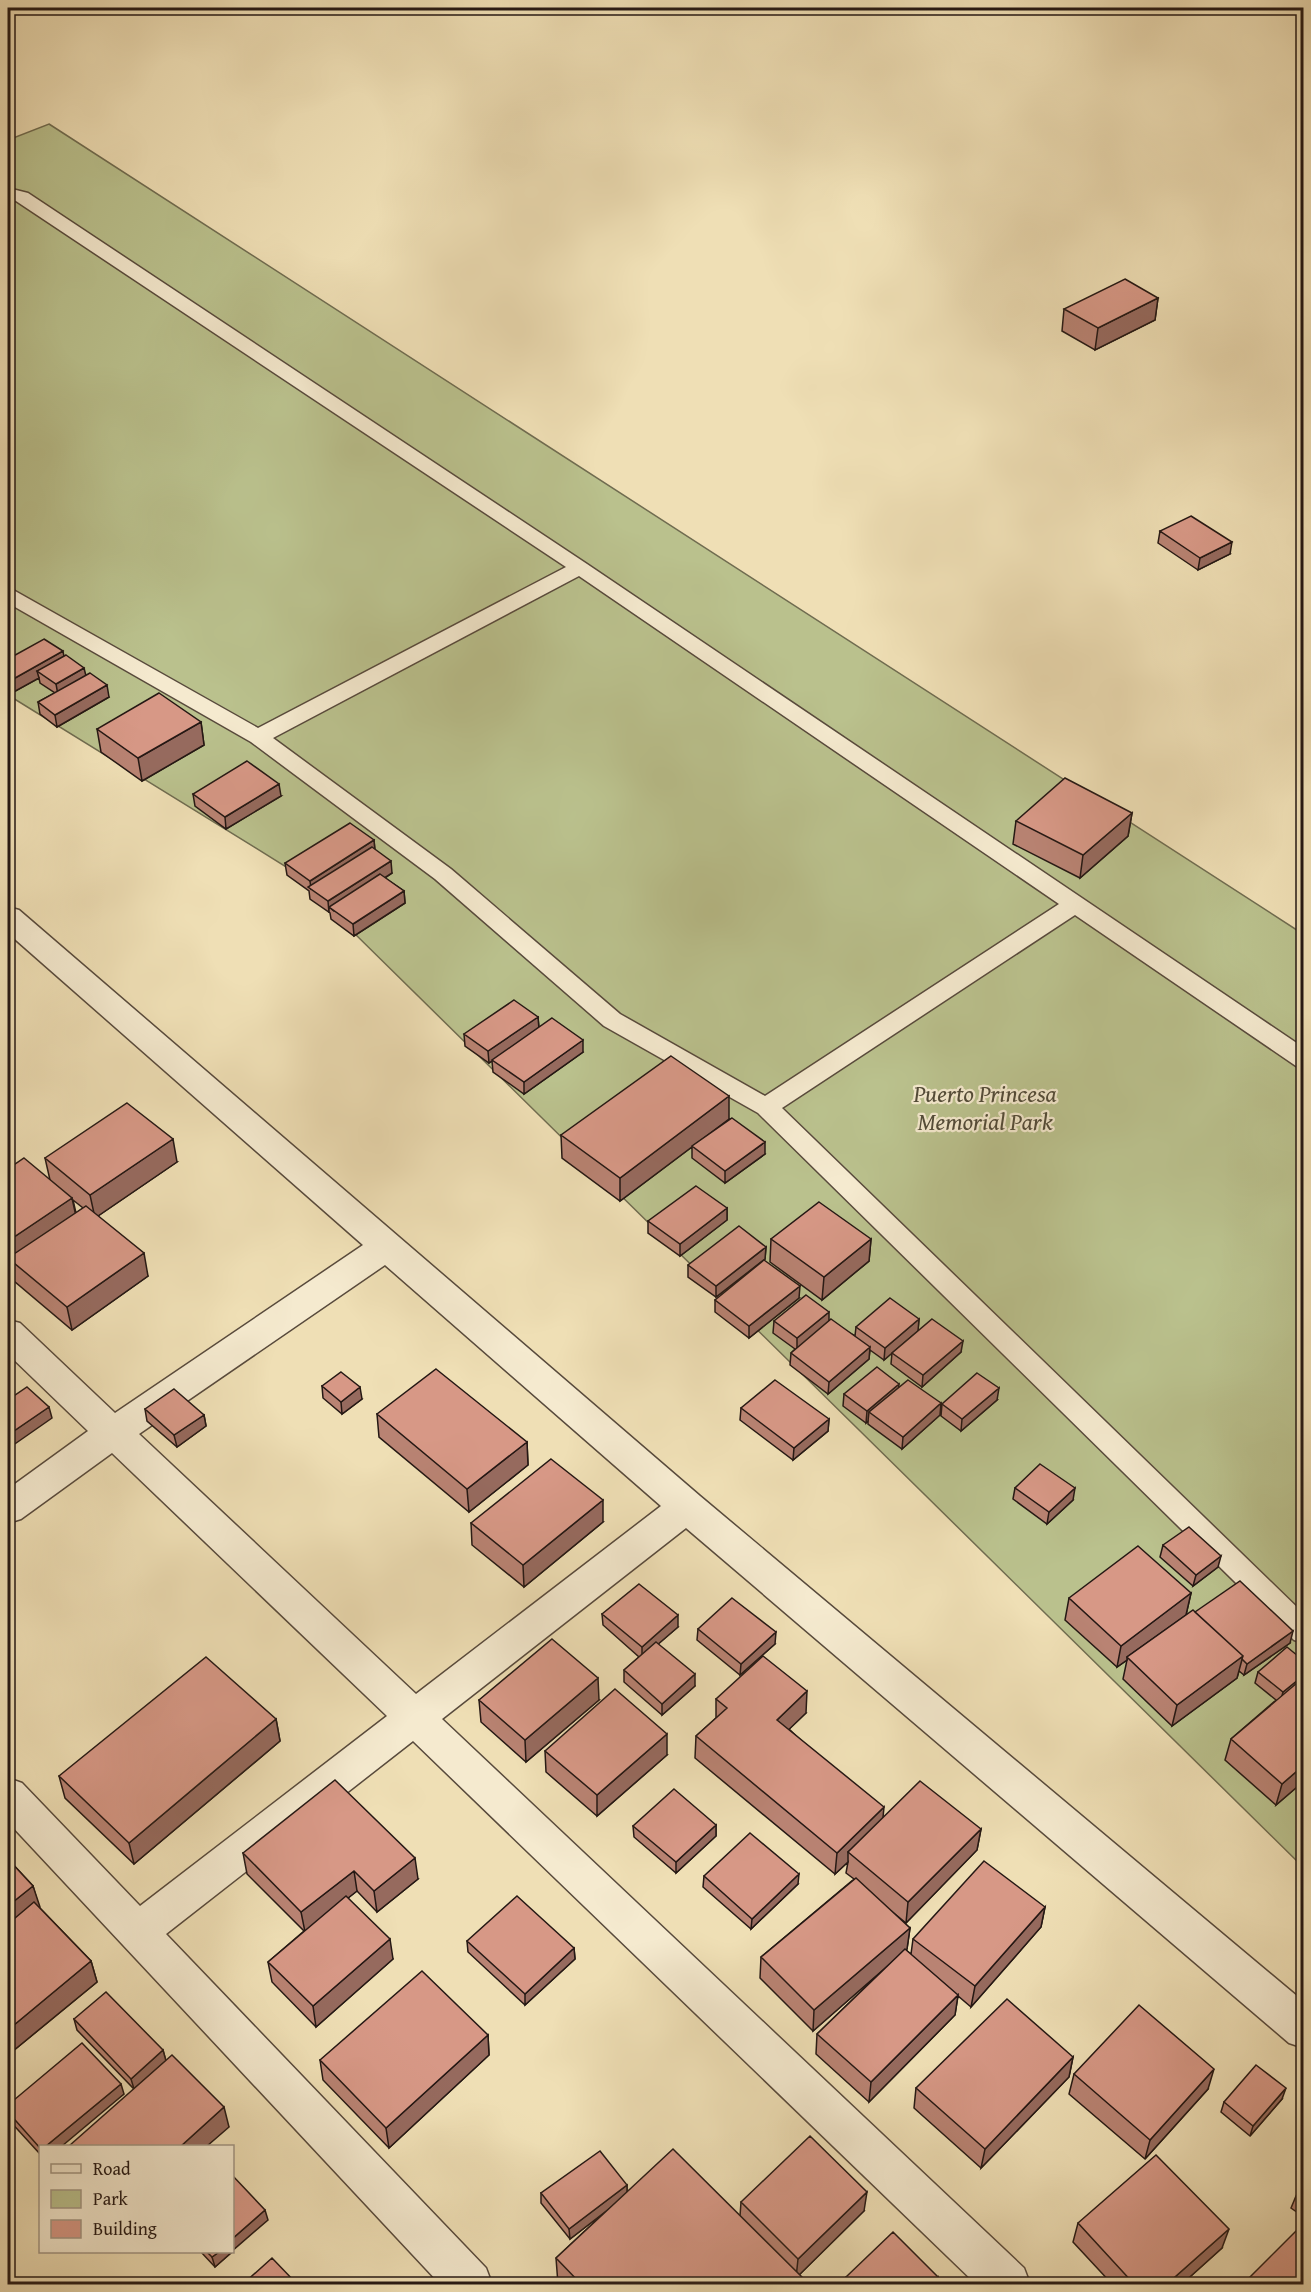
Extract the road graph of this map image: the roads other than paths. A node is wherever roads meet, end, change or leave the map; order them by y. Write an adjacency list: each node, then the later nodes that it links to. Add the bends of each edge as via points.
1 (8, 193): 2 (lane, via 22,197)
2 (580, 568): 4 (lane); 5 (lane)
3 (8, 595): 4 (lane)
4 (258, 737): 8 (lane, via 444,874 612,1020)
5 (1074, 905): 7 (lane); 8 (lane)
6 (8, 916): 9 (street)
7 (1304, 1060)
8 (766, 1107): 14 (lane)
9 (387, 1246): 11 (street); 12 (street)
10 (8, 1333): 11 (street)
11 (113, 1433): 13 (street); 15 (street)
12 (687, 1507): 15 (street); 18 (street)
13 (8, 1508)
14 (1304, 1632)
15 (415, 1718): 17 (street); 20 (street)
16 (8, 1796): 17 (street)
17 (137, 1932): 19 (street)
18 (1304, 2029)
19 (470, 2284)
20 (1008, 2284)

